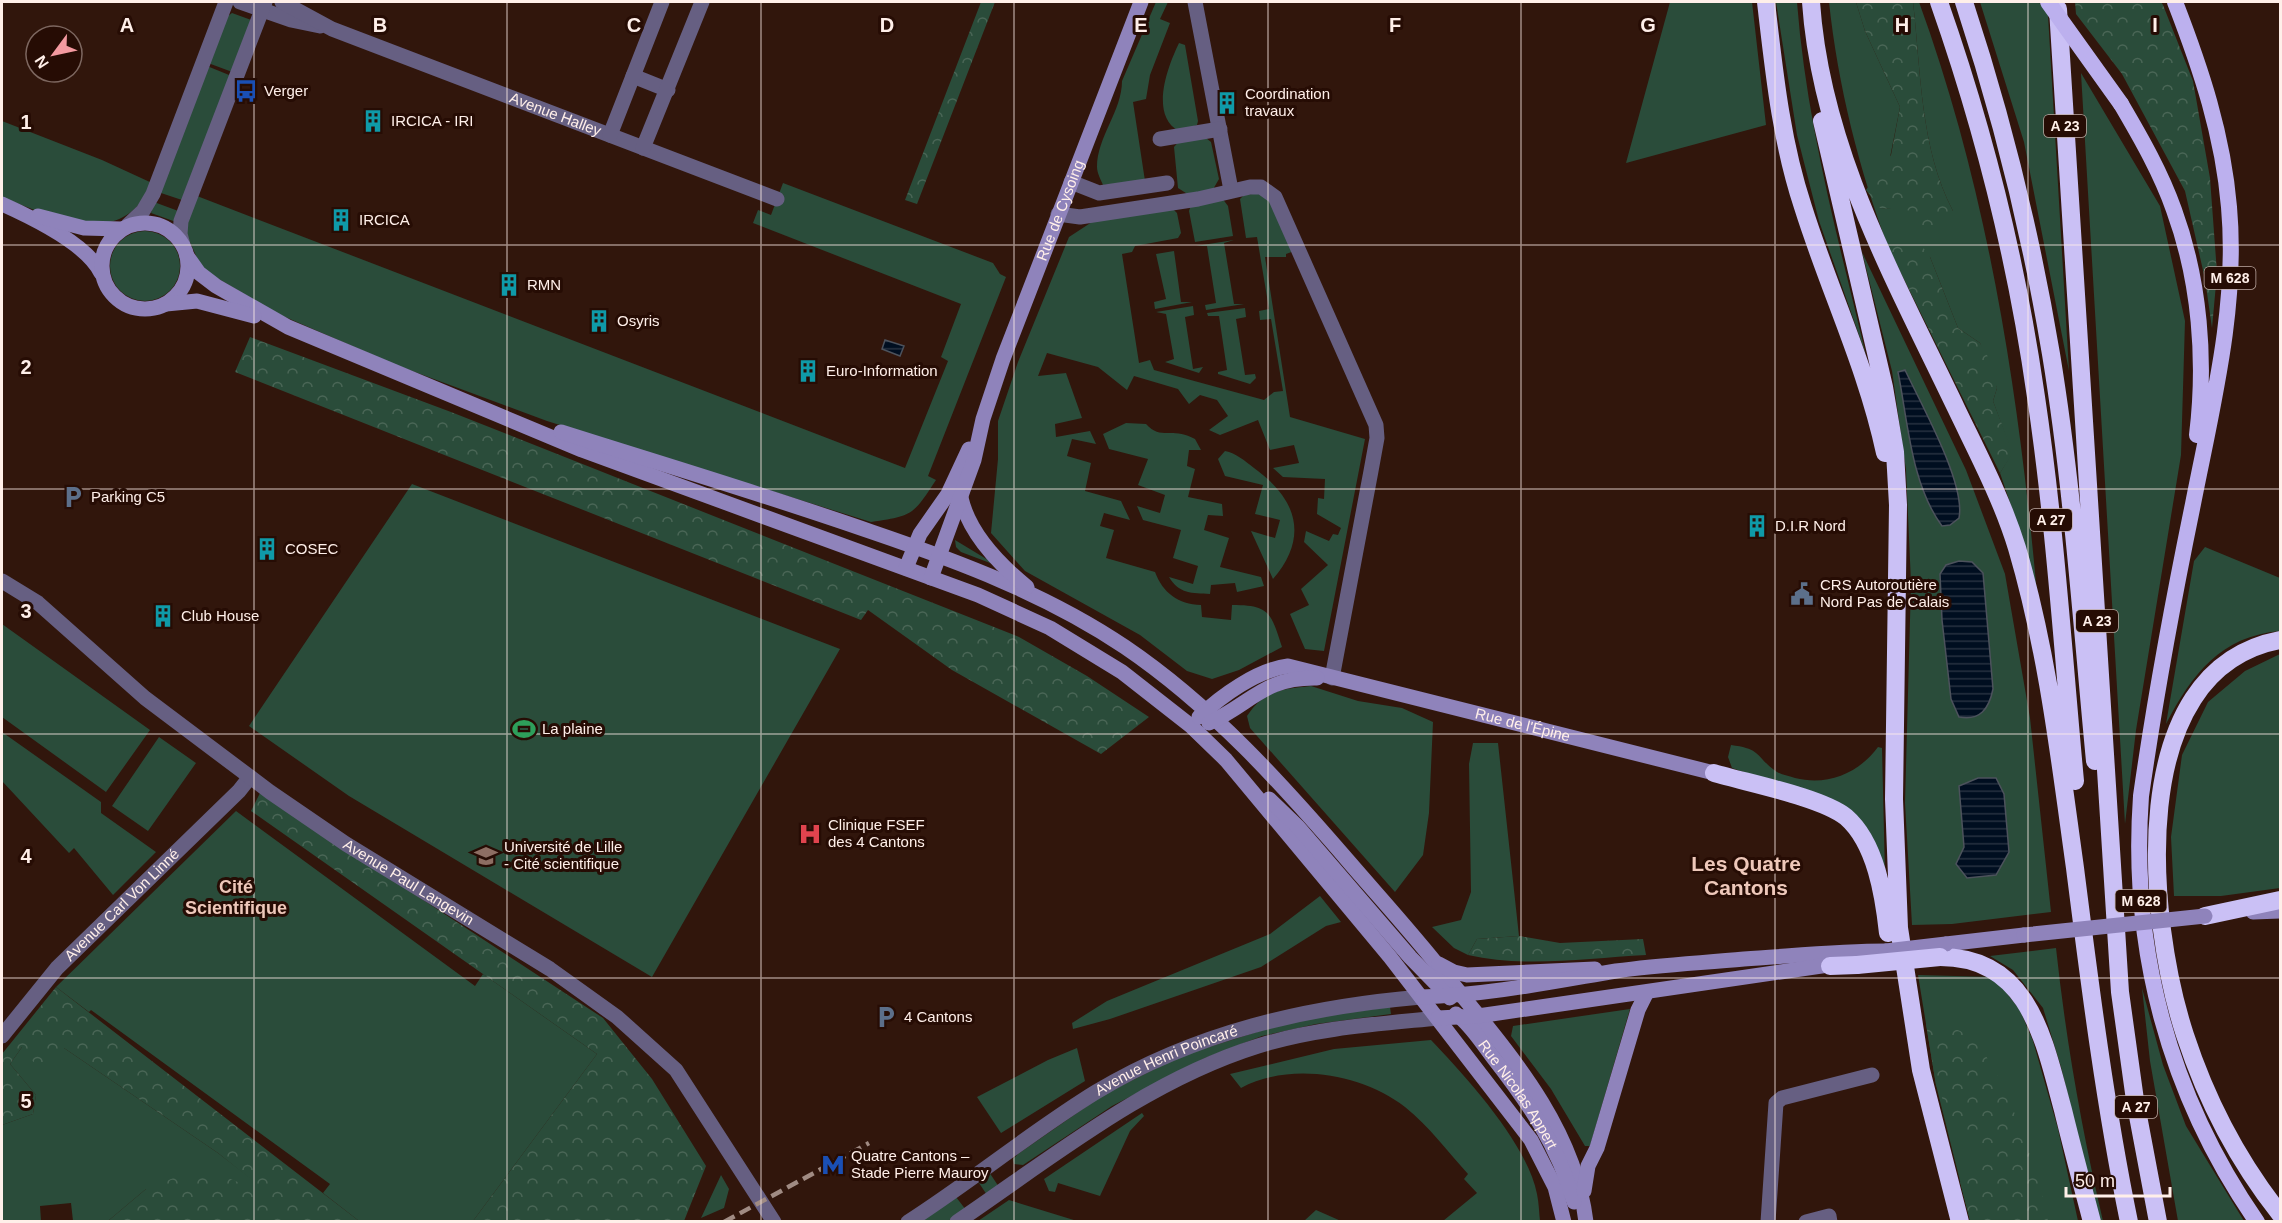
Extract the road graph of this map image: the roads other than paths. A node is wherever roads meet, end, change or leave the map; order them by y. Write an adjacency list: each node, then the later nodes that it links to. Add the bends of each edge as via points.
1 (226, 2): 30 (street, via 153,194 143,211)
2 (240, 2): 15 (street, Avenue Halley)
3 (282, 2): 16 (street, Avenue Halley)
4 (662, 2): 18 (street)
5 (702, 2): 19 (street)
6 (1141, 2): 24 (main road, Rue de Cysoing)
7 (1195, 2): 20 (street)
8 (1766, 2): 38 (highway, via 1791,166 1878,425)
9 (1811, 2): 17 (highway)
10 (1939, 2): 69 (highway, A 27, via 1972,103 2001,212 2037,399)
11 (1964, 2): 62 (highway, A 27, via 2021,200 2051,357)
12 (2048, 2): 41 (highway, M 628, bridge, via 2121,104 2145,146 2175,210 2191,269 2198,312 2201,379)
13 (2058, 2): 62 (highway, A 23)
14 (2175, 2): 41 (highway, M 628, via 2217,129 2225,170 2231,253 2221,361)
15 (264, 6): 16 (street, Avenue Halley, via 291,20); 31 (street, via 181,221)
16 (332, 29): 21 (street, Avenue Halley)
17 (1815, 35): 38 (highway, via 1822,120 1892,429 1898,489); 69 (highway, via 1832,116 1857,195 1894,281 1998,495 2018,552 2038,630 2058,743)
18 (633, 76): 19 (street); 21 (street)
19 (668, 90): 23 (street)
20 (1220, 129): 22 (street); 26 (street)
21 (610, 135): 23 (street, Avenue Halley)
22 (1160, 139)
23 (644, 148): 27 (street, Avenue Halley)
24 (1071, 182): 25 (street, via 1099,193); 29 (main road, Rue de Cysoing)
25 (1167, 183)
26 (1231, 190): 29 (street, via 1080,217); 47 (street, via 1261,187 1275,197 1376,425 1373,460)
27 (777, 200)
28 (4, 206): 30 (main road, via 75,227); 32 (main road, via 82,250)
29 (1058, 214): 36 (main road, Rue de Cysoing)
30 (125, 227): 31 (main road, via 145,222 162,226 176,236); 32 (main road, via 112,237 103,252)
31 (185, 251): 33 (main road, via 188,268 184,284); 34 (main road, via 199,273 216,286)
32 (102, 275): 33 (main road, via 112,295 126,305 142,309)
33 (164, 304): 34 (main road, via 197,301)
34 (288, 327): 35 (main road)
35 (464, 401): 39 (main road); 42 (main road, via 582,450)
36 (983, 419): 37 (main road, Rue de Cysoing); 39 (main road, Rue de Cysoing, via 948,494)
37 (961, 498): 40 (main road, Rue de Cysoing); 45 (main road, via 970,521 987,545)
38 (1897, 538): 71 (highway, via 1897,909 1912,1024)
39 (915, 547): 40 (main road); 42 (main road, Rue de Cysoing)
40 (939, 556): 43 (main road, Rue de Cysoing); 45 (main road)
41 (2182, 558): 87 (highway, M 628, via 2141,796 2139,866 2144,934 2162,1024 2184,1091 2218,1163)
42 (906, 568): 43 (main road)
43 (931, 578): 49 (main road, via 1014,611 1086,649 1139,684)
44 (2, 581): 51 (street, Avenue Paul Langevin, via 38,603 145,698)
45 (1041, 599): 48 (main road, via 1125,646)
46 (2280, 640): 73 (highway, via 2249,650 2217,670 2181,720 2164,784 2158,876 2169,974 2195,1063 2227,1133)
47 (1332, 678): 48 (main road, Rue de l'Épine, via 1278,682); 50 (main road, Rue de l'Épine)
48 (1211, 715): 49 (main road, Rue de l'Épine, via 1205,725); 55 (main road, via 1291,795)
49 (1191, 726): 57 (main road, via 1237,772)
50 (1714, 773): 71 (highway, via 1834,809 1857,830 1877,874 1904,1038)
51 (250, 777): 68 (street, Avenue Carl Von Linné, via 57,968); 74 (street, Avenue Paul Langevin, via 355,849 550,969 617,1017 676,1070)
52 (2280, 900): 54 (highway)
53 (2280, 911): 54 (main road)
54 (2205, 916): 56 (main road, bridge, via 2024,935)
55 (1421, 945): 60 (main road, via 1445,968 1463,975); 63 (main road)
56 (1943, 951): 58 (highway, bridge); 58 (main road, bridge, via 1886,951); 84 (highway, via 1992,969 2013,985 2031,1011 2050,1060)
57 (1396, 952): 63 (main road); 64 (main road, Rue Nicolas Appert)
58 (1855, 959): 59 (highway); 60 (main road)
59 (1830, 966): 61 (main road)
60 (1616, 971): 63 (main road, Avenue Henri Poincaré, via 1579,980)
61 (1647, 992): 65 (main road); 72 (main road, via 1585,1175)
62 (2120, 992): 86 (highway, A 27)
63 (1455, 996): 64 (main road, Avenue Henri Poincaré); 65 (main road, Rue Nicolas Appert)
64 (1421, 997): 66 (main road, Rue Nicolas Appert, via 1440,1003); 67 (main road, Rue Nicolas Appert); 75 (street, Avenue Henri Poincaré, via 1275,1018 1167,1055 1079,1103)
65 (1478, 1016): 66 (main road); 72 (main road, Rue Nicolas Appert, via 1558,1128 1576,1172)
66 (1460, 1017): 67 (main road); 78 (main road, Rue Nicolas Appert, via 1549,1135)
67 (1438, 1018): 76 (street, Avenue Henri Poincaré, via 1321,1032 1259,1045 1228,1057 1116,1113); 77 (main road, Rue Nicolas Appert, via 1531,1140 1555,1187)
68 (2, 1036)
69 (2100, 1048): 85 (highway, A 27)
70 (1872, 1075): 80 (street, via 1795,1094 1776,1103)
71 (1934, 1131): 83 (highway)
72 (1583, 1203): 79 (main road, Rue Nicolas Appert)
73 (2280, 1214)
74 (774, 1221)
75 (908, 1221)
76 (957, 1221)
77 (1564, 1221)
78 (1578, 1221)
79 (1586, 1221)
80 (1768, 1221)
81 (1806, 1221): 82 (street, via 1829,1216)
82 (1830, 1221)
83 (1960, 1221)
84 (2092, 1221)
85 (2129, 1221)
86 (2158, 1221)
87 (2257, 1221)

